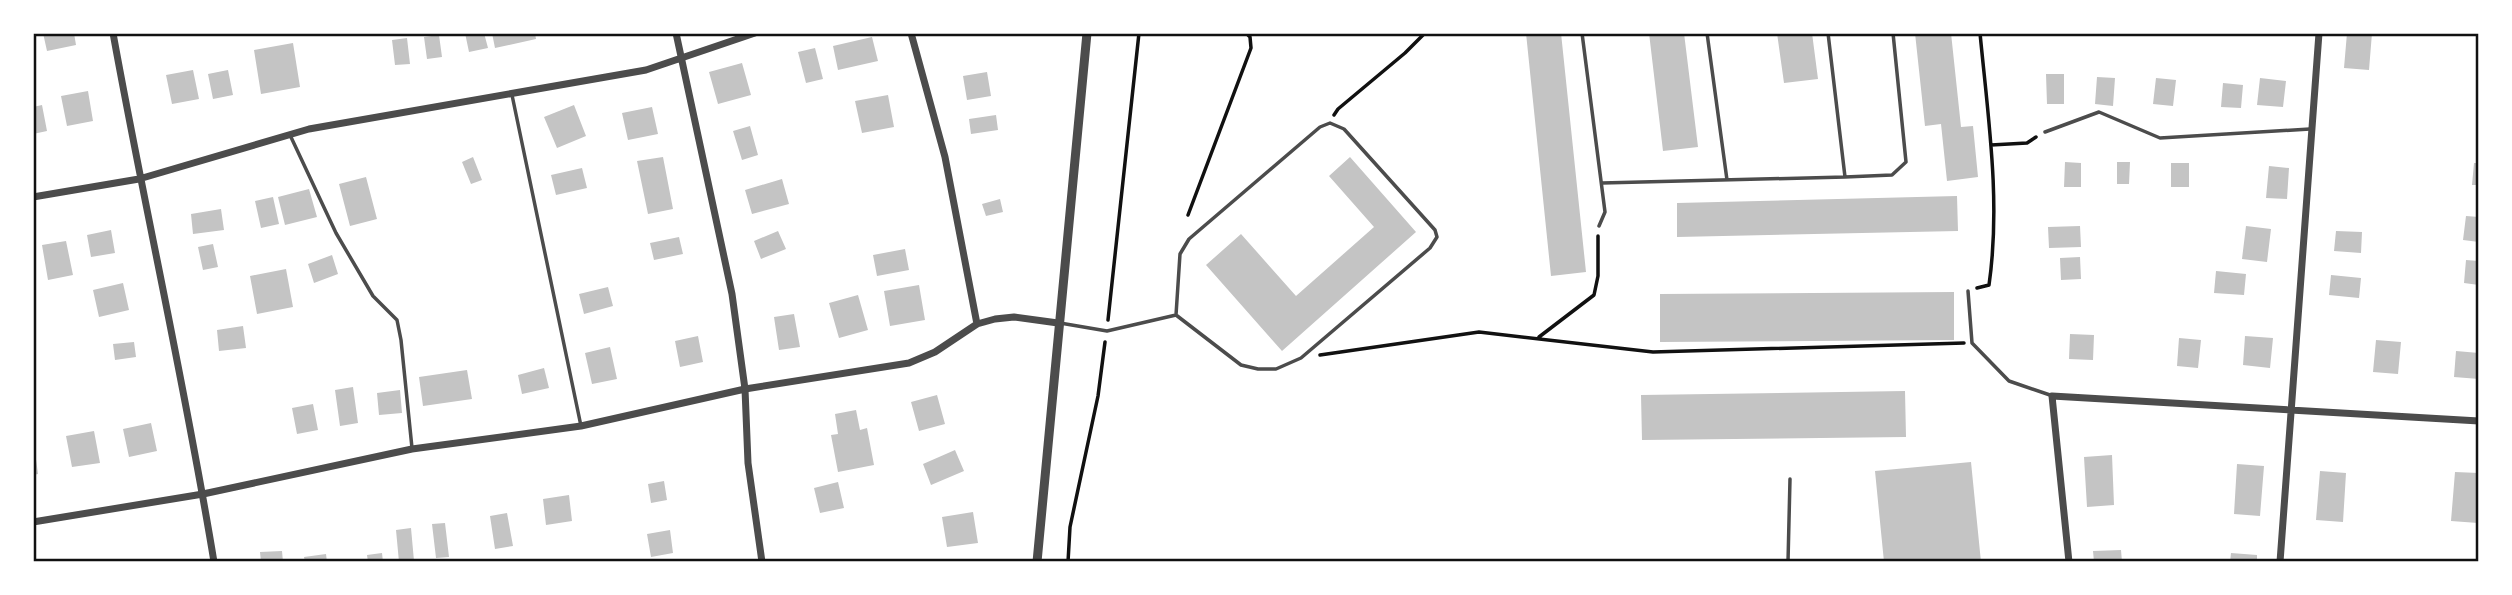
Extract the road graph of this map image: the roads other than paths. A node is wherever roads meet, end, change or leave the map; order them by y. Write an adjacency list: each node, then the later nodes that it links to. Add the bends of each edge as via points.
1 (113, 33): 17 (street)
2 (676, 33): 11 (street)
3 (755, 33): 11 (street)
4 (911, 33): 25 (street, via 945,157)
5 (1087, 33): 24 (street)
6 (1582, 33): 19 (lane)
7 (1707, 33): 18 (lane)
8 (1828, 33): 16 (lane)
9 (1893, 33): 16 (lane, via 1906,162 1892,175)
10 (2319, 33): 13 (street)
11 (681, 58): 12 (street, via 646,69); 26 (street, via 732,294)
12 (512, 92): 15 (street); 30 (lane)
13 (2312, 129): 14 (lane, via 2160,138 2099,112); 28 (street)
14 (2045, 132)
15 (290, 135): 17 (street); 31 (lane, via 336,233 373,296 397,320)
16 (1845, 177): 18 (lane)
17 (139, 179): 20 (street); 33 (street)
18 (1727, 180): 19 (lane)
19 (1602, 183): 21 (lane, via 1605,212)
20 (33, 197)
21 (1599, 226)
22 (1968, 290): 27 (lane, via 1972,343 2009,381)
23 (1176, 316): 23 (lane, via 1180,254 1189,239 1330,123 1344,128 1435,230 1437,237 1430,248 1301,358 1276,369 1241,365); 24 (lane, via 1107,331)
24 (1058, 323): 25 (street, via 1014,317); 37 (street)
25 (977, 324): 26 (street, via 909,363)
26 (745, 389): 30 (street); 36 (street, via 748,463)
27 (2052, 396): 28 (street); 39 (street)
28 (2292, 410): 29 (street); 40 (street)
29 (2479, 421)
30 (581, 426): 31 (street)
31 (412, 449): 33 (street)
32 (1790, 479): 38 (lane)
33 (203, 494): 34 (street); 35 (street)
34 (33, 523)
35 (214, 562)
36 (762, 562)
37 (1037, 562)
38 (1788, 562)
39 (2070, 562)
40 (2280, 562)

